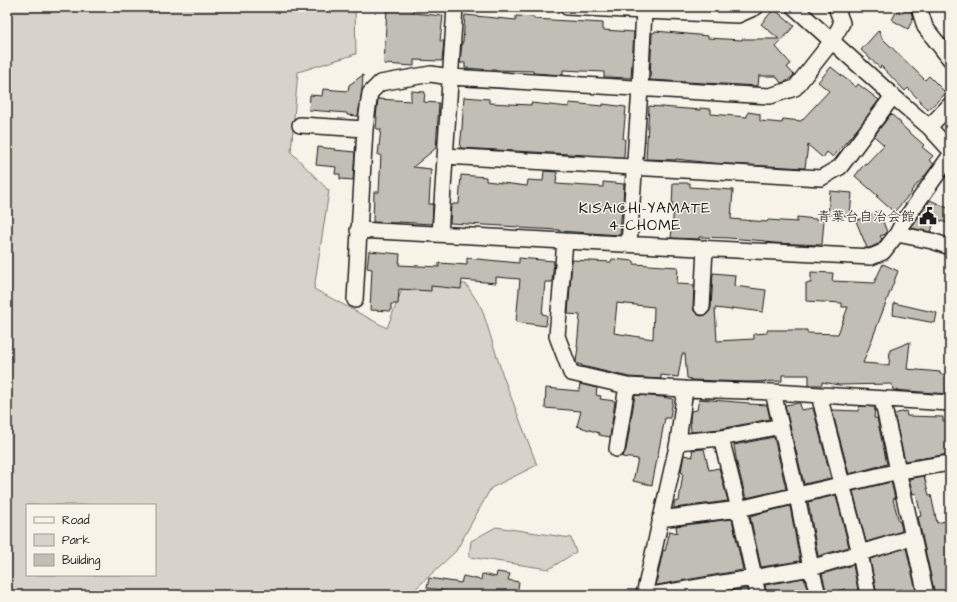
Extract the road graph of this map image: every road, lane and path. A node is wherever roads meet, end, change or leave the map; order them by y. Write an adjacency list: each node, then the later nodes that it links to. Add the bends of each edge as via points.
1 (455, 7): 10 (street)
2 (567, 7): 7 (street)
3 (756, 7): 7 (street, via 738,15)
4 (794, 7): 8 (street)
5 (836, 7): 8 (street, via 842,23)
6 (920, 7): 9 (street, via 925,27)
7 (644, 12): 11 (street)
8 (832, 41): 11 (street, via 795,88 770,96); 12 (street)
9 (950, 59)
10 (450, 77): 11 (street); 16 (street, via 431,74 380,83 370,93); 18 (street)
11 (640, 89): 20 (street)
12 (893, 96): 15 (street); 20 (street, via 840,167 821,178)
13 (950, 104): 15 (street)
14 (300, 126): 16 (street)
15 (930, 127): 17 (street)
16 (365, 129): 21 (street)
17 (950, 150)
18 (445, 156): 20 (street); 22 (street)
19 (950, 156): 23 (street)
20 (634, 167): 25 (street)
21 (358, 230): 22 (street); 28 (street)
22 (440, 234): 24 (street)
23 (897, 234): 26 (street); 27 (street, via 883,252 871,257)
24 (565, 241): 25 (street); 30 (street, via 557,336 571,373)
25 (629, 244): 27 (street)
26 (950, 247)
27 (705, 248): 29 (street)
28 (355, 300)
29 (702, 307)
30 (627, 386): 31 (street); 39 (street)
31 (685, 389): 32 (street); 38 (street)
32 (773, 392): 33 (street); 36 (street)
33 (819, 395): 34 (street); 42 (street)
34 (882, 399): 35 (street); 41 (street)
35 (950, 403)
36 (781, 426): 37 (street); 43 (street)
37 (721, 438): 38 (street); 44 (street)
38 (678, 442): 45 (street)
39 (617, 449)
40 (950, 463): 41 (street)
41 (899, 471): 42 (street); 46 (street)
42 (842, 484): 43 (street); 47 (street)
43 (797, 495): 44 (street); 48 (street)
44 (740, 509): 45 (street); 49 (street)
45 (660, 519): 50 (street)
46 (912, 537): 47 (street); 55 (street)
47 (860, 553): 48 (street); 54 (street)
48 (811, 568): 49 (street); 53 (street)
49 (754, 578): 51 (street); 52 (street)
50 (644, 595)
51 (652, 595)
52 (758, 595)
53 (818, 595)
54 (868, 595)
55 (926, 595)

